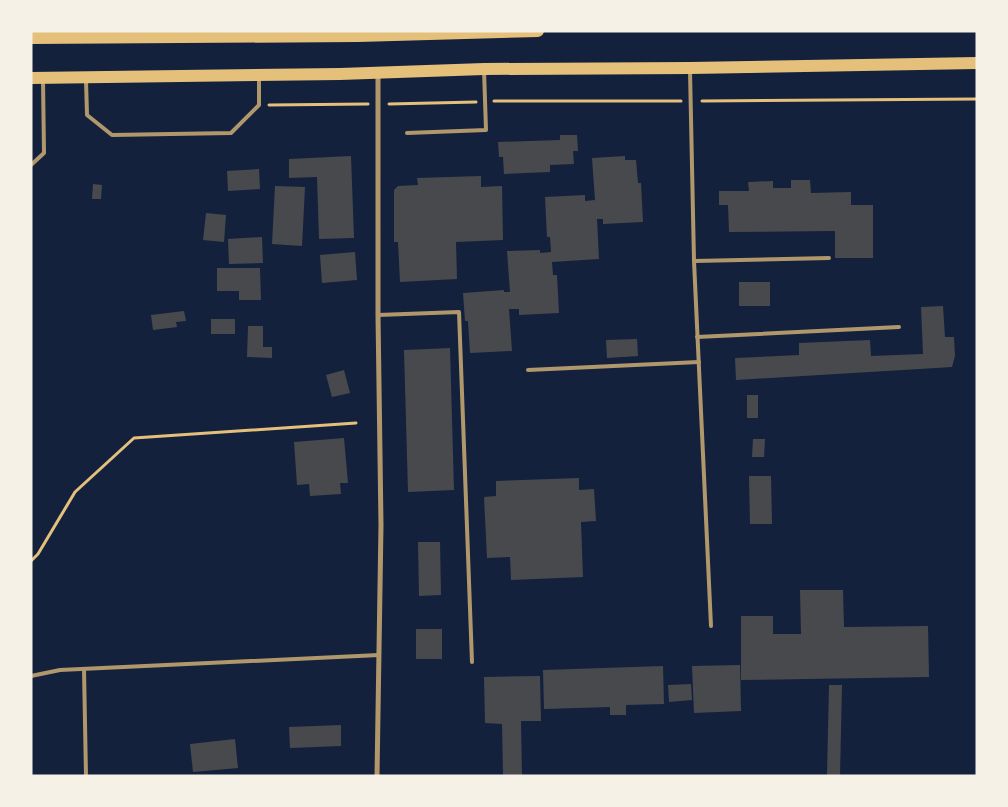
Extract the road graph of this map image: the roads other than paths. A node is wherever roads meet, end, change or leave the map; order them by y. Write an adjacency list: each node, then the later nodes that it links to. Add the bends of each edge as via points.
1 (538, 31): 2 (main road, via 351,36)
2 (100, 35): 3 (main road)
3 (31, 38)
4 (977, 63): 5 (main road)
5 (690, 68): 6 (main road); 14 (lane)
6 (484, 69): 7 (main road); 11 (lane, via 486,130)
7 (378, 73): 8 (main road); 15 (street)
8 (260, 75): 10 (main road); 10 (lane, via 259,105 231,133 112,135 87,115)
9 (37, 78): 10 (main road); 12 (lane, via 44,153)
10 (86, 78)
11 (408, 133)
12 (31, 165)
13 (829, 258): 14 (lane)
14 (694, 261): 17 (lane)
15 (378, 315): 21 (street); 22 (lane, via 459,312)
16 (899, 326): 17 (lane)
17 (697, 337): 18 (lane)
18 (698, 362): 19 (lane); 20 (lane)
19 (528, 370)
20 (711, 626)
21 (379, 655): 23 (lane); 26 (street)
22 (472, 662)
23 (84, 669): 24 (lane); 25 (lane)
24 (31, 676)
25 (86, 776)
26 (377, 776)

